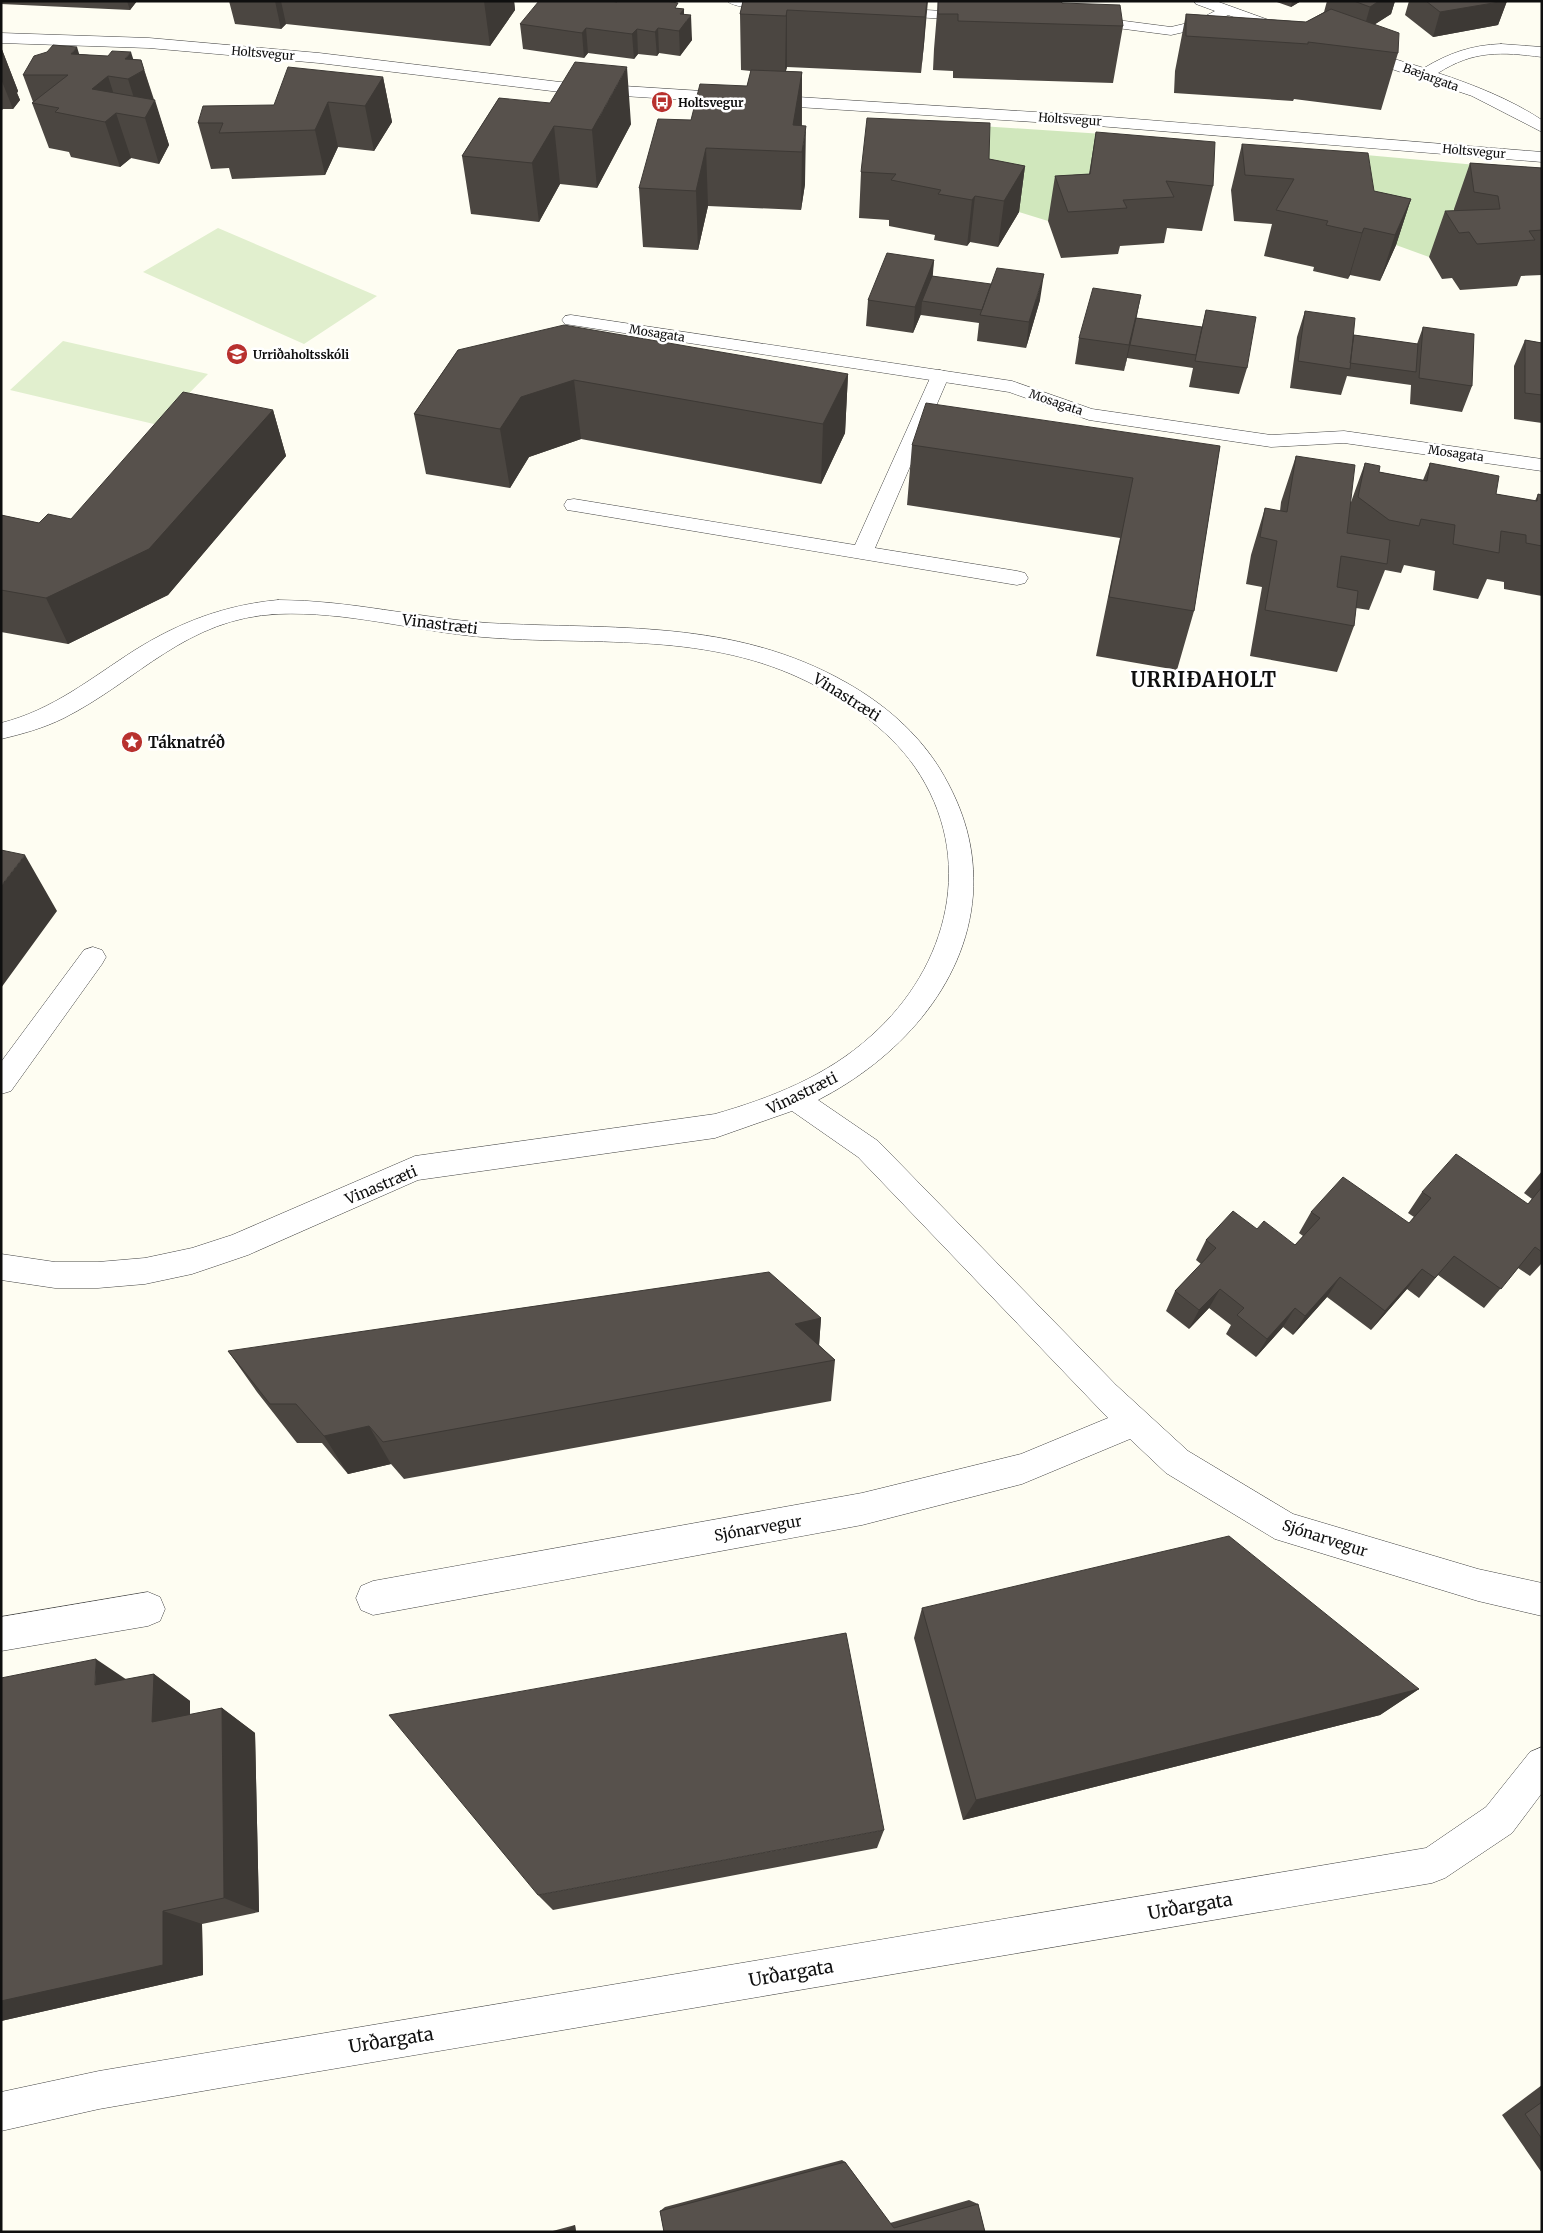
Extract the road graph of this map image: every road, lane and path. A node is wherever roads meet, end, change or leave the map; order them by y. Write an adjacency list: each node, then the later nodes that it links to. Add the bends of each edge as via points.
1 (734, 1): 3 (street)
2 (1201, 1): 4 (street)
3 (797, 8)
4 (1227, 10): 7 (street, via 1186,29 1171,31); 8 (street)
5 (874, 12): 6 (street, via 961,16)
6 (986, 13)
7 (1074, 18)
8 (1296, 34)
9 (1, 38): 14 (street, Holtsvegur, via 149,43 319,58 560,87 1098,121)
10 (1343, 48): 12 (street, Bæjargata)
11 (1542, 52): 12 (street, via 1504,48 1474,50)
12 (1426, 74): 13 (street, Bæjargata, via 1526,115)
13 (1542, 127)
14 (1542, 157)
15 (571, 320): 16 (street, Mosagata)
16 (940, 376): 17 (street, Mosagata, via 1012,387 1090,414 1261,440 1344,437); 19 (street)
17 (1542, 465)
18 (574, 505): 19 (street)
19 (862, 553): 20 (street)
20 (1017, 578)
21 (1, 731): 24 (street, Vinastræti, via 53,714 77,701 177,633 203,622 253,609 306,608 484,630 664,635 717,642 792,665 866,705 897,731 923,760 942,791 955,824 962,858 963,894 955,933 939,972 914,1009 882,1043 842,1073)
22 (93, 957): 23 (street)
23 (1, 1083)
24 (796, 1099): 25 (street, Vinastræti, via 757,1115 716,1126 415,1168 238,1246 192,1261 145,1271 55,1274); 26 (street, Sjónarvegur, via 868,1149)
25 (1, 1267)
26 (1134, 1422): 27 (street, Sjónarvegur, via 1022,1470 862,1509); 28 (street, Sjónarvegur, via 1177,1462 1286,1528 1478,1585)
27 (373, 1598)
28 (1542, 1600)
29 (148, 1609): 30 (street)
30 (1, 1634)
31 (1542, 1764): 32 (street, Urðargata, via 1499,1820 1432,1865 201,2072)
32 (1, 2112)

